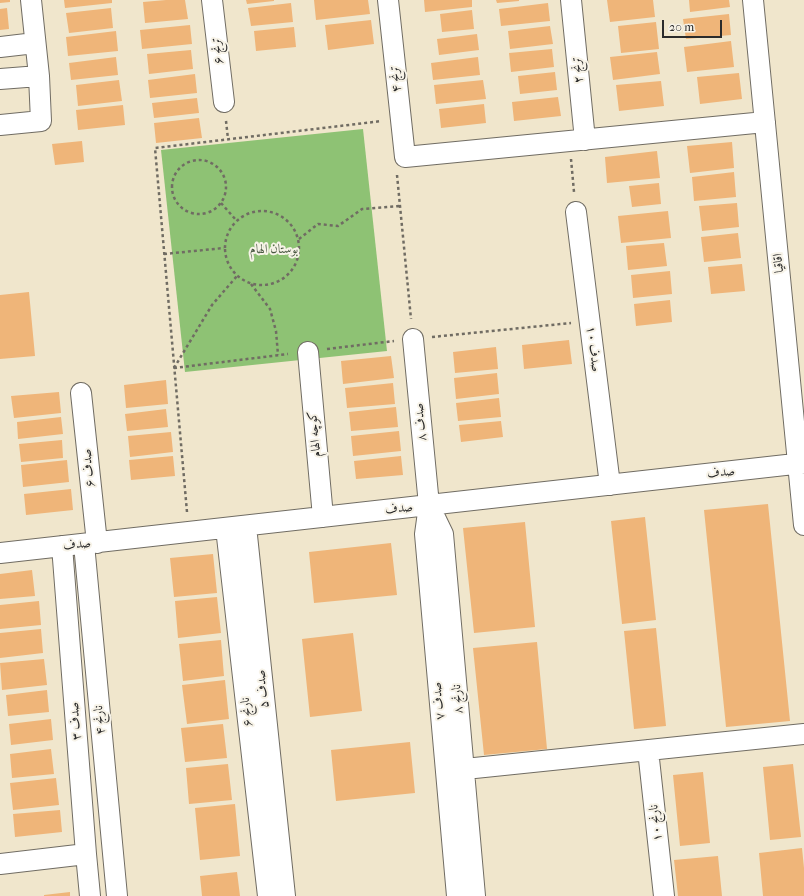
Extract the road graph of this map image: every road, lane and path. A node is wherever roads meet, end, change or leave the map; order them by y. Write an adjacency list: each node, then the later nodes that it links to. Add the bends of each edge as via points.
1 (31, 0): 6 (street)
2 (212, 0): 10 (street, ترنج ۶)
3 (388, 0): 11 (street, ترنج ۴)
4 (572, 0): 14 (street, ترنج ۲)
5 (753, 0): 12 (street, اقاقیا)
6 (35, 43): 7 (street); 8 (street)
7 (0, 47)
8 (39, 76): 9 (street); 13 (street, via 41,121)
9 (0, 79)
10 (224, 102)
11 (400, 119): 15 (street, ترنج ۴); 22 (path, via 155,148)
12 (765, 122): 14 (street); 31 (street, اقاقیا)
13 (0, 125)
14 (577, 140): 15 (street); 18 (path)
15 (405, 157): 17 (path, via 396,171)
16 (221, 203): 16 (path, via 225,181 221,171 212,163 190,161 180,167 174,176 172,187 174,198 181,208 191,213 202,214 213,210); 19 (path)
17 (400, 206): 20 (path, via 362,209 338,226 318,224); 26 (path)
18 (576, 212): 25 (street, صدف ۱۰)
19 (236, 220): 20 (path, via 250,212 265,210 280,214 292,225); 21 (path, via 227,233)
20 (299, 239): 24 (path, via 299,255 292,269 281,280 266,285)
21 (224, 248): 22 (path); 23 (path, via 228,263)
22 (164, 254): 29 (path)
23 (237, 276): 24 (path); 29 (path, via 212,305)
24 (250, 284): 28 (path, via 270,308 276,331)
25 (589, 321): 26 (path); 32 (street, صدف ۱۰)
26 (413, 338): 27 (path); 33 (street, صدف ۸)
27 (308, 352): 28 (path); 34 (street, کوچه الهام)
28 (278, 355): 29 (path)
29 (174, 368): 38 (path)
30 (81, 393): 39 (street, صدف ۶)
31 (801, 464): 32 (street, صدف); 35 (street, اقاقیا)
32 (610, 485): 33 (street, صدف)
33 (429, 505): 34 (street, صدف); 44 (street, نارنج ۸, via 443,534); 51 (street, صدف ۷, via 424,534)
34 (324, 517): 36 (street, صدف)
35 (804, 525)
36 (246, 526): 37 (street, صدف); 50 (street, صدف ۵)
37 (226, 528): 38 (street, صدف); 49 (street, نارنج ۶)
38 (189, 532): 39 (street, صدف)
39 (90, 543): 40 (street, صدف); 48 (street, نارنج ۴)
40 (62, 546): 41 (street, صدف); 45 (street, صدف ۳)
41 (0, 554)
42 (804, 734): 43 (street)
43 (648, 750): 44 (street); 53 (street, نارنج ۱۰)
44 (464, 769): 52 (street, نارنج ۸)
45 (86, 854): 46 (street); 47 (street, صدف ۳)
46 (0, 864)
47 (90, 896)
48 (117, 896)
49 (268, 896)
50 (285, 896)
51 (457, 896)
52 (475, 896)
53 (664, 896)

